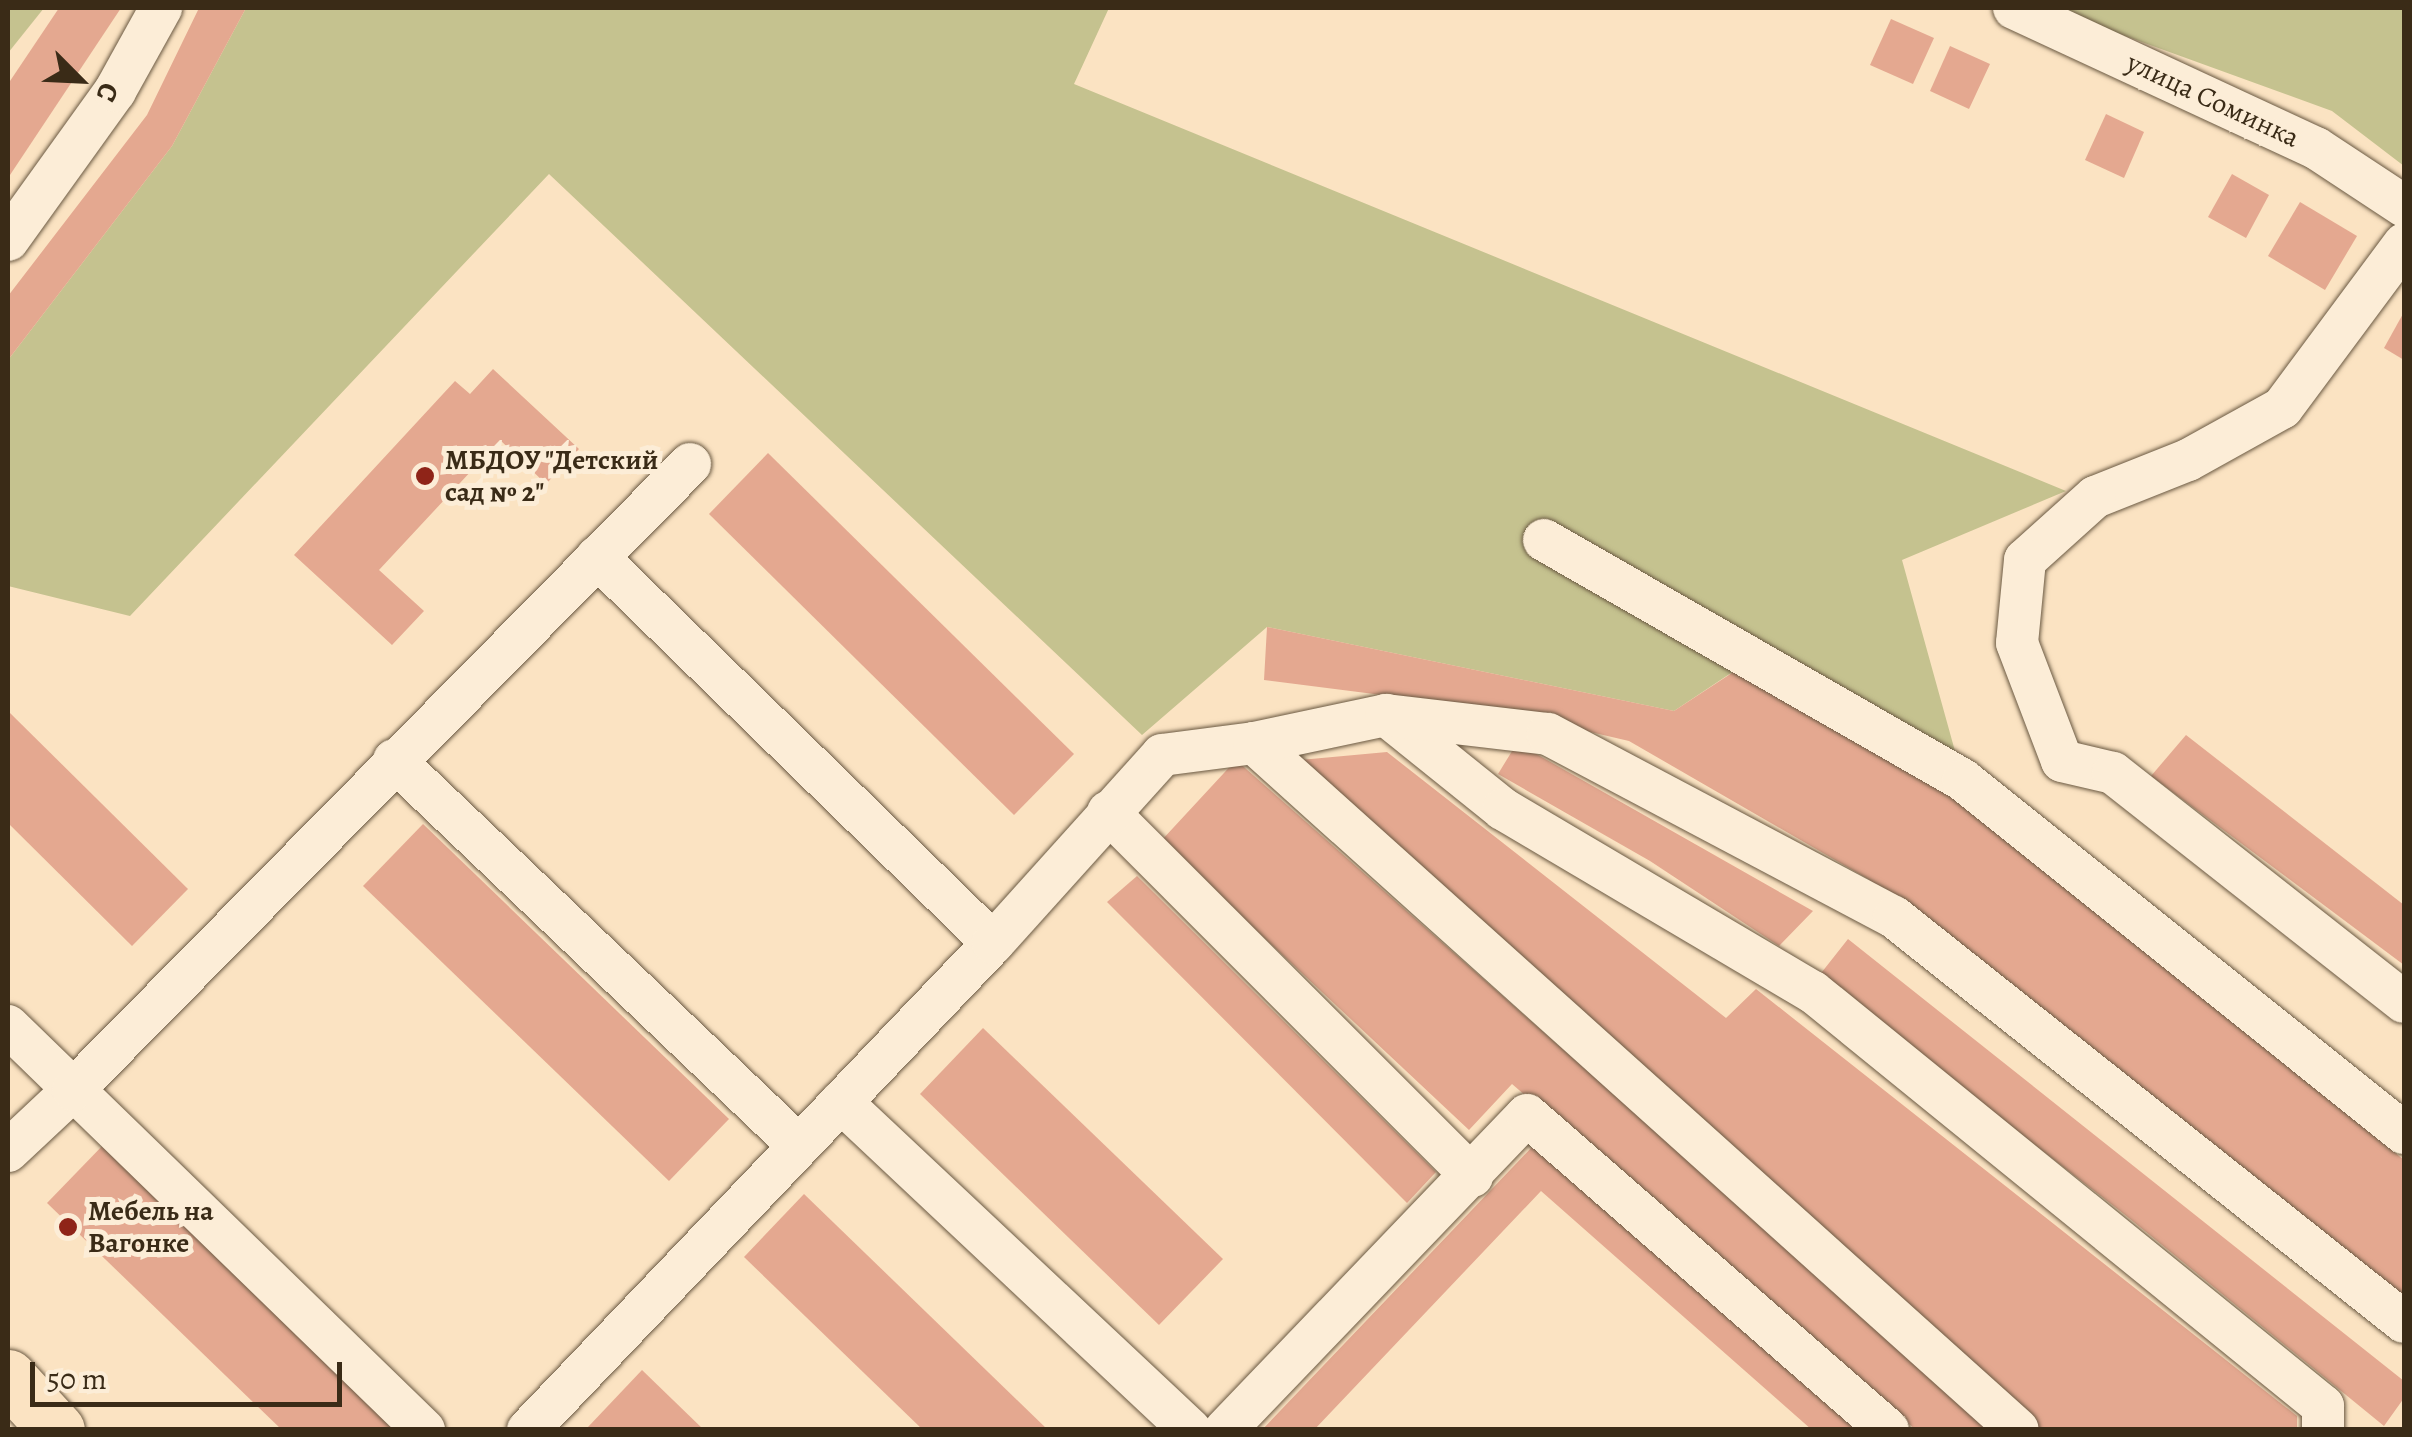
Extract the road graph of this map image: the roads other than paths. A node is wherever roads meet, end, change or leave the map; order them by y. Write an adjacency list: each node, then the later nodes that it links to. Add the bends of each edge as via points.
1 (161, 8): 4 (street, via 115,91)
2 (2014, 8): 3 (street, улица Соминка, via 2316,148)
3 (2404, 206)
4 (8, 240)
5 (2404, 244): 14 (street, via 2282,408 2188,460 2095,497 2026,560 2018,643 2062,760 2113,773)
6 (690, 464): 8 (street)
7 (1544, 540): 18 (street, via 1962,780)
8 (597, 556): 11 (street); 13 (street)
9 (1386, 715): 10 (street); 22 (street, via 1548,734 1894,917); 31 (street, via 1503,809 1812,992 2323,1406)
10 (1254, 743): 12 (street, via 1162,755); 30 (street)
11 (394, 760): 16 (street); 19 (street)
12 (1108, 812): 13 (street); 21 (street)
13 (993, 943): 17 (street)
14 (2404, 1002)
15 (8, 1026): 16 (street)
16 (74, 1090): 20 (street); 25 (street)
17 (841, 1102): 19 (street); 27 (street)
18 (2404, 1133)
19 (798, 1146): 26 (street)
20 (8, 1151)
21 (1472, 1176): 28 (street); 29 (street, via 1527,1115)
22 (2404, 1322)
23 (8, 1377): 24 (main road)
24 (57, 1430)
25 (424, 1430)
26 (528, 1430)
27 (1190, 1430)
28 (1226, 1430)
29 (1888, 1430)
30 (2018, 1430)
31 (2323, 1430)

